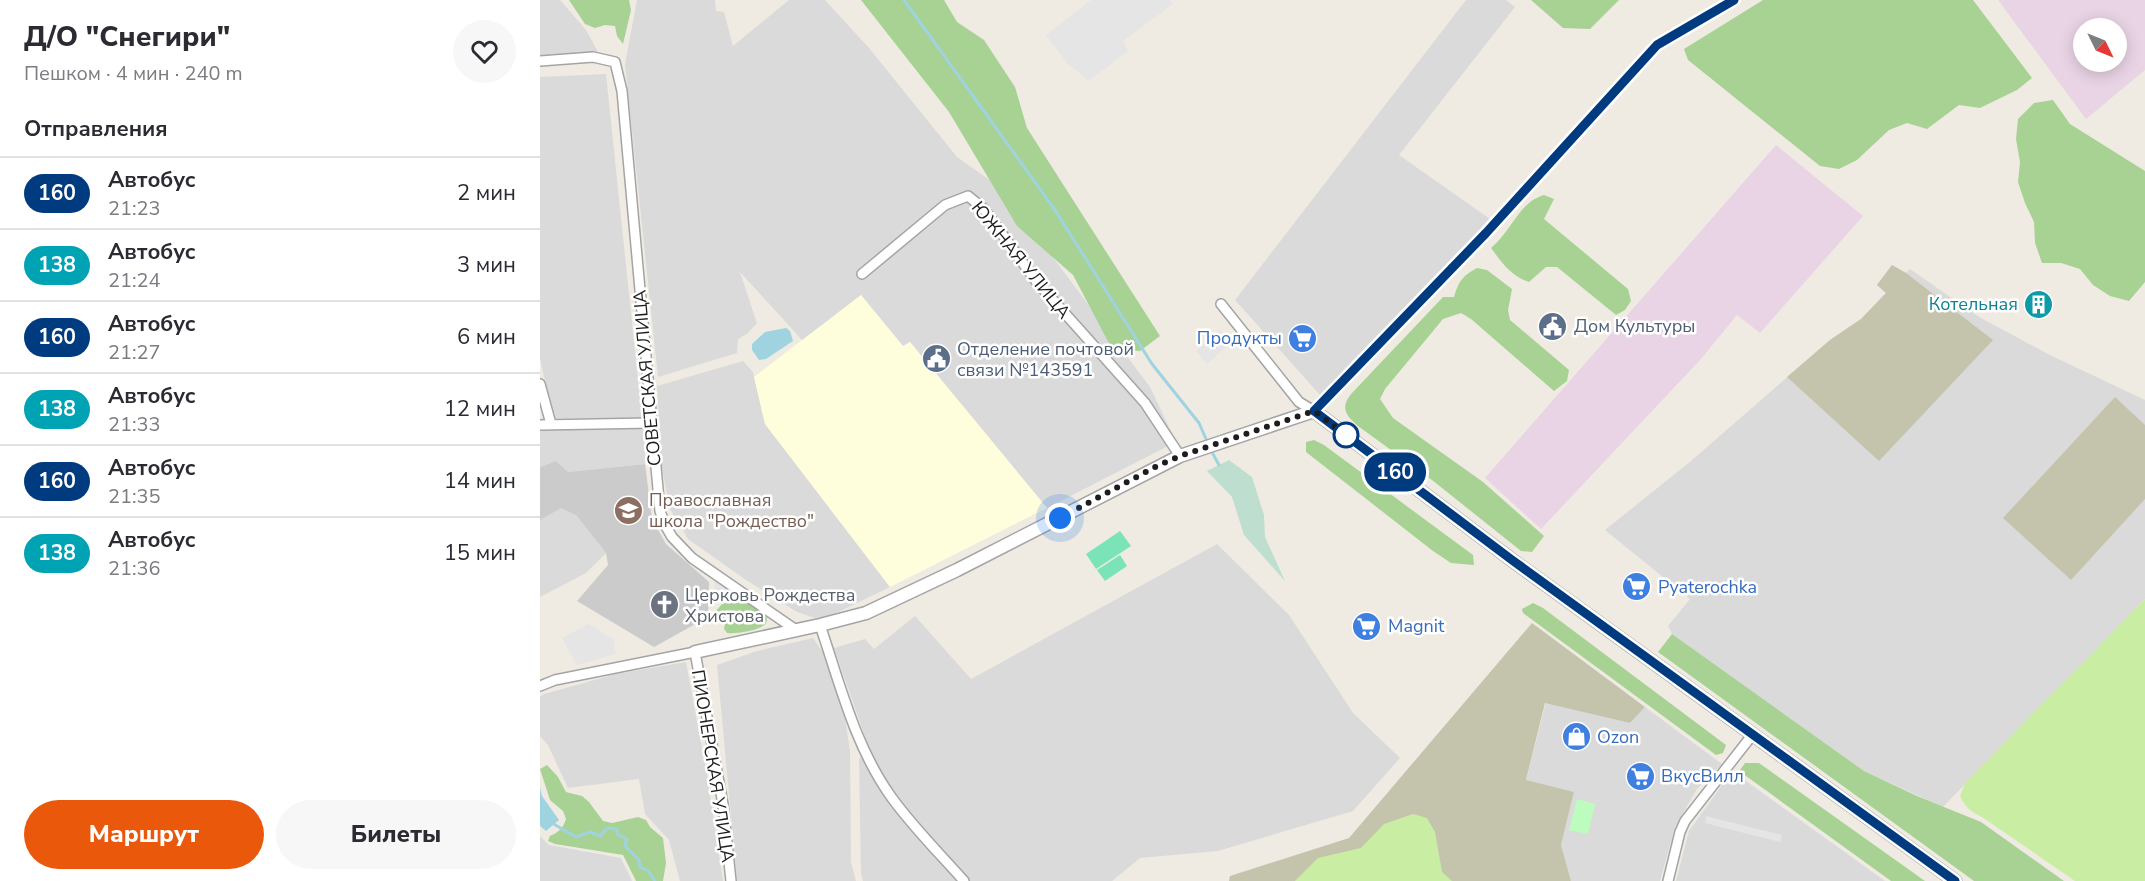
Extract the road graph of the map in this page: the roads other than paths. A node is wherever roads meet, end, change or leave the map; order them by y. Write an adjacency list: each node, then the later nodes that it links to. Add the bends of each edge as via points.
1 (1734, 0): 6 (street, via 1657,45 1486,233)
2 (540, 61): 7 (street, СОВЕТСКАЯ УЛИЦА, via 593,57 615,62 622,91)
3 (862, 274): 10 (street, ЮЖНАЯ УЛИЦА, via 945,205 968,196 984,209 1035,281 1145,403)
4 (1221, 304): 6 (street, via 1299,402)
5 (540, 384): 8 (street)
6 (1314, 411): 10 (street); 15 (street)
7 (651, 423): 8 (street); 12 (street, СОВЕТСКАЯ УЛИЦА, via 660,511 672,537 716,576)
8 (551, 424): 9 (street)
9 (540, 425)
10 (1180, 456): 11 (street, via 906,595 866,613)
11 (820, 625): 12 (street); 17 (street, via 859,739 872,765 892,798)
12 (796, 630): 13 (street)
13 (695, 652): 14 (street); 16 (street, ПИОНЕРСКАЯ УЛИЦА, via 723,804)
14 (540, 686)
15 (1752, 734): 18 (street, via 1686,821); 19 (street)
16 (731, 881)
17 (964, 881)
18 (1668, 881)
19 (1955, 881)

